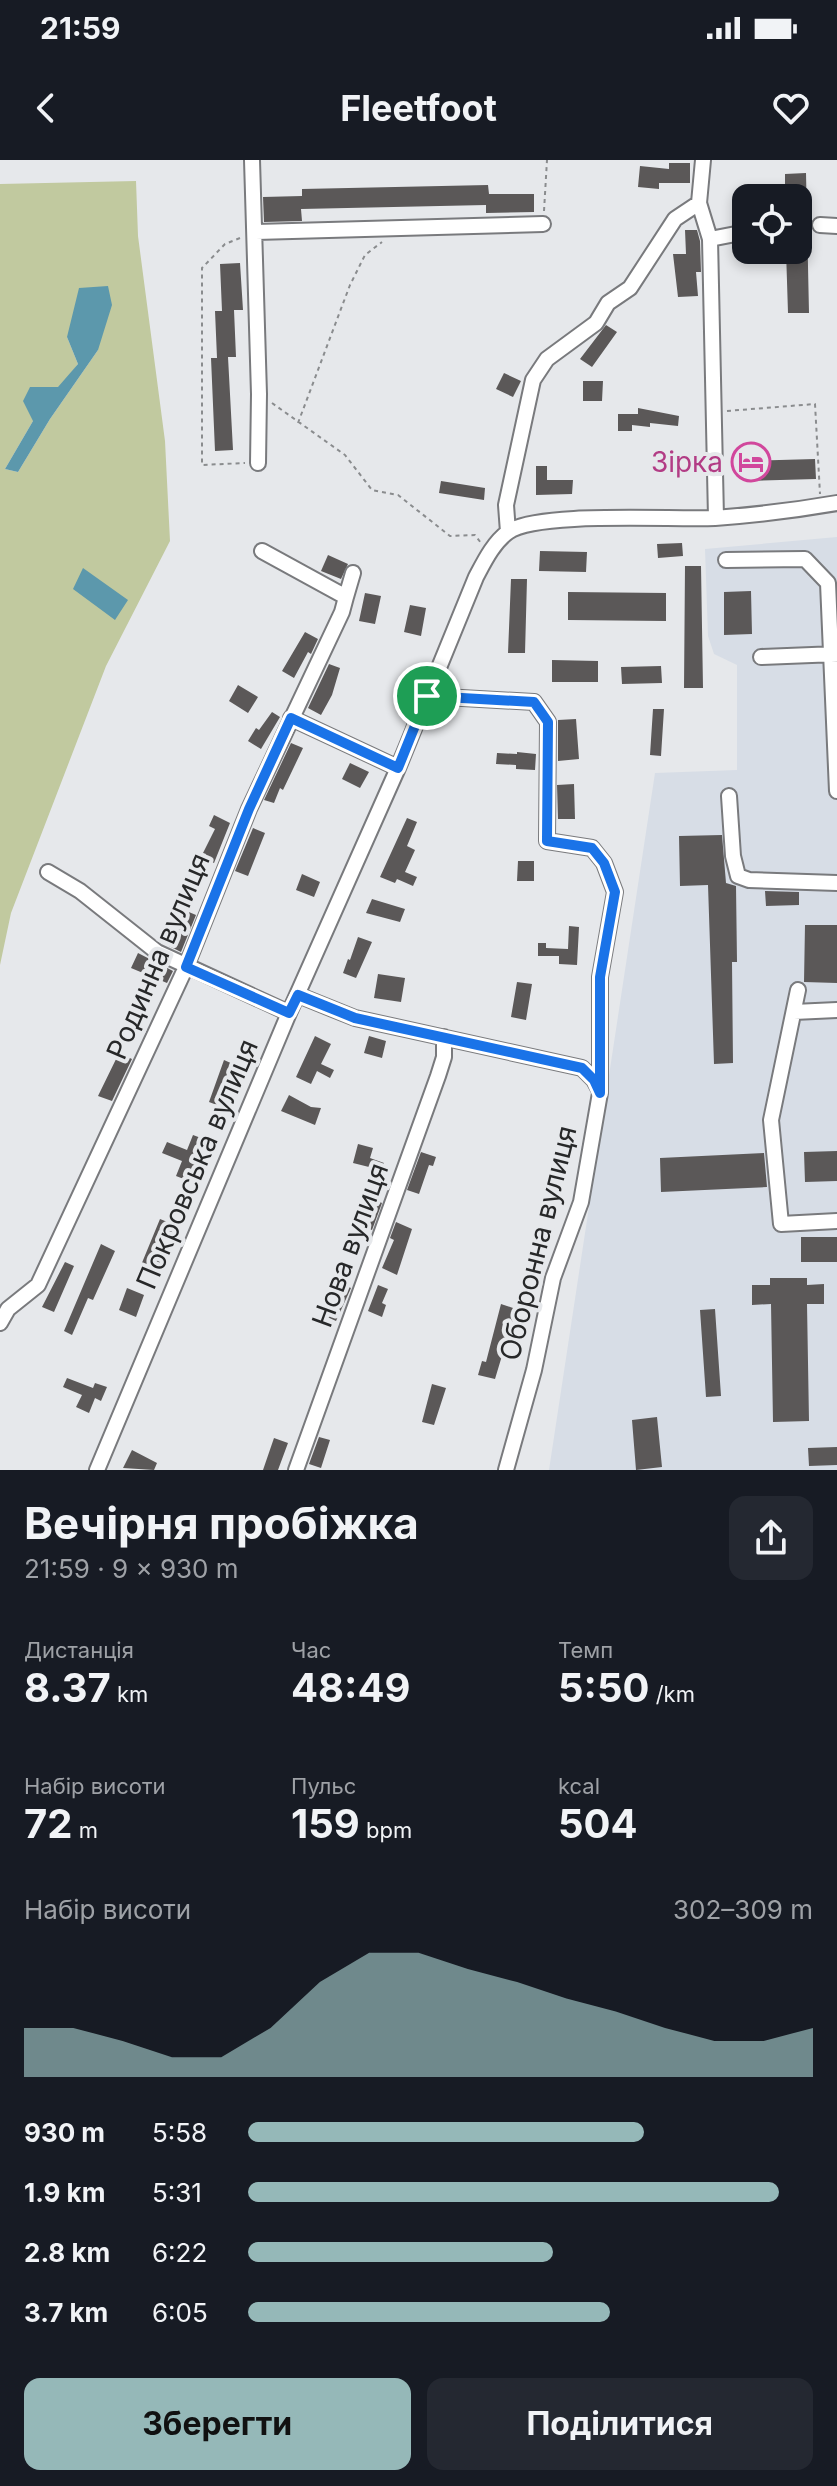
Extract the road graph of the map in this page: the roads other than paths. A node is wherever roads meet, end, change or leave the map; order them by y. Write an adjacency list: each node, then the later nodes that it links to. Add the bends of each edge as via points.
1 (252, 160): 7 (street)
2 (703, 160): 3 (street)
3 (699, 203): 9 (street); 13 (street, via 675,219 630,288 608,303 596,323 547,359 533,380 506,505)
4 (543, 224): 7 (street)
5 (820, 225): 6 (street)
6 (837, 226)
7 (256, 232): 10 (street)
8 (732, 235): 9 (street)
9 (710, 239): 12 (street)
10 (258, 463)
11 (837, 503): 12 (street)
12 (716, 518): 13 (street, via 561,520)
13 (508, 532): 20 (street, Покровська вулиця, via 476,577)
14 (262, 551): 17 (street)
15 (726, 560): 18 (street, via 805,559 828,583)
16 (353, 573): 17 (street, Родинна вулиця)
17 (346, 597): 21 (street, Родинна вулиця)
18 (834, 654): 19 (street); 23 (street)
19 (761, 657)
20 (427, 696): 22 (street, Покровська вулиця); 34 (street, Оборонна вулиця, via 534,702 548,722 547,841 592,848 615,892 600,977)
21 (291, 718): 22 (street); 27 (street, Родинна вулиця)
22 (398, 768): 29 (street, Покровська вулиця)
23 (837, 791)
24 (729, 796): 26 (street, via 738,876)
25 (48, 872): 27 (street, via 157,952)
26 (837, 883)
27 (186, 967): 32 (street); 36 (street, Родинна вулиця, via 38,1285 8,1309)
28 (798, 990): 31 (street)
29 (298, 995): 32 (street, Покровська вулиця); 33 (street, via 355,1018)
30 (837, 1010): 31 (street)
31 (794, 1012): 35 (street, via 771,1120 781,1224)
32 (289, 1013): 37 (street, Покровська вулиця)
33 (444, 1037): 34 (street, via 582,1068); 38 (street, Нова вулиця, via 438,1076)
34 (600, 1093): 39 (street, Оборонна вулиця, via 581,1202 553,1278)
35 (837, 1221)
36 (0, 1323)
37 (97, 1470)
38 (296, 1470)
39 (506, 1470)

